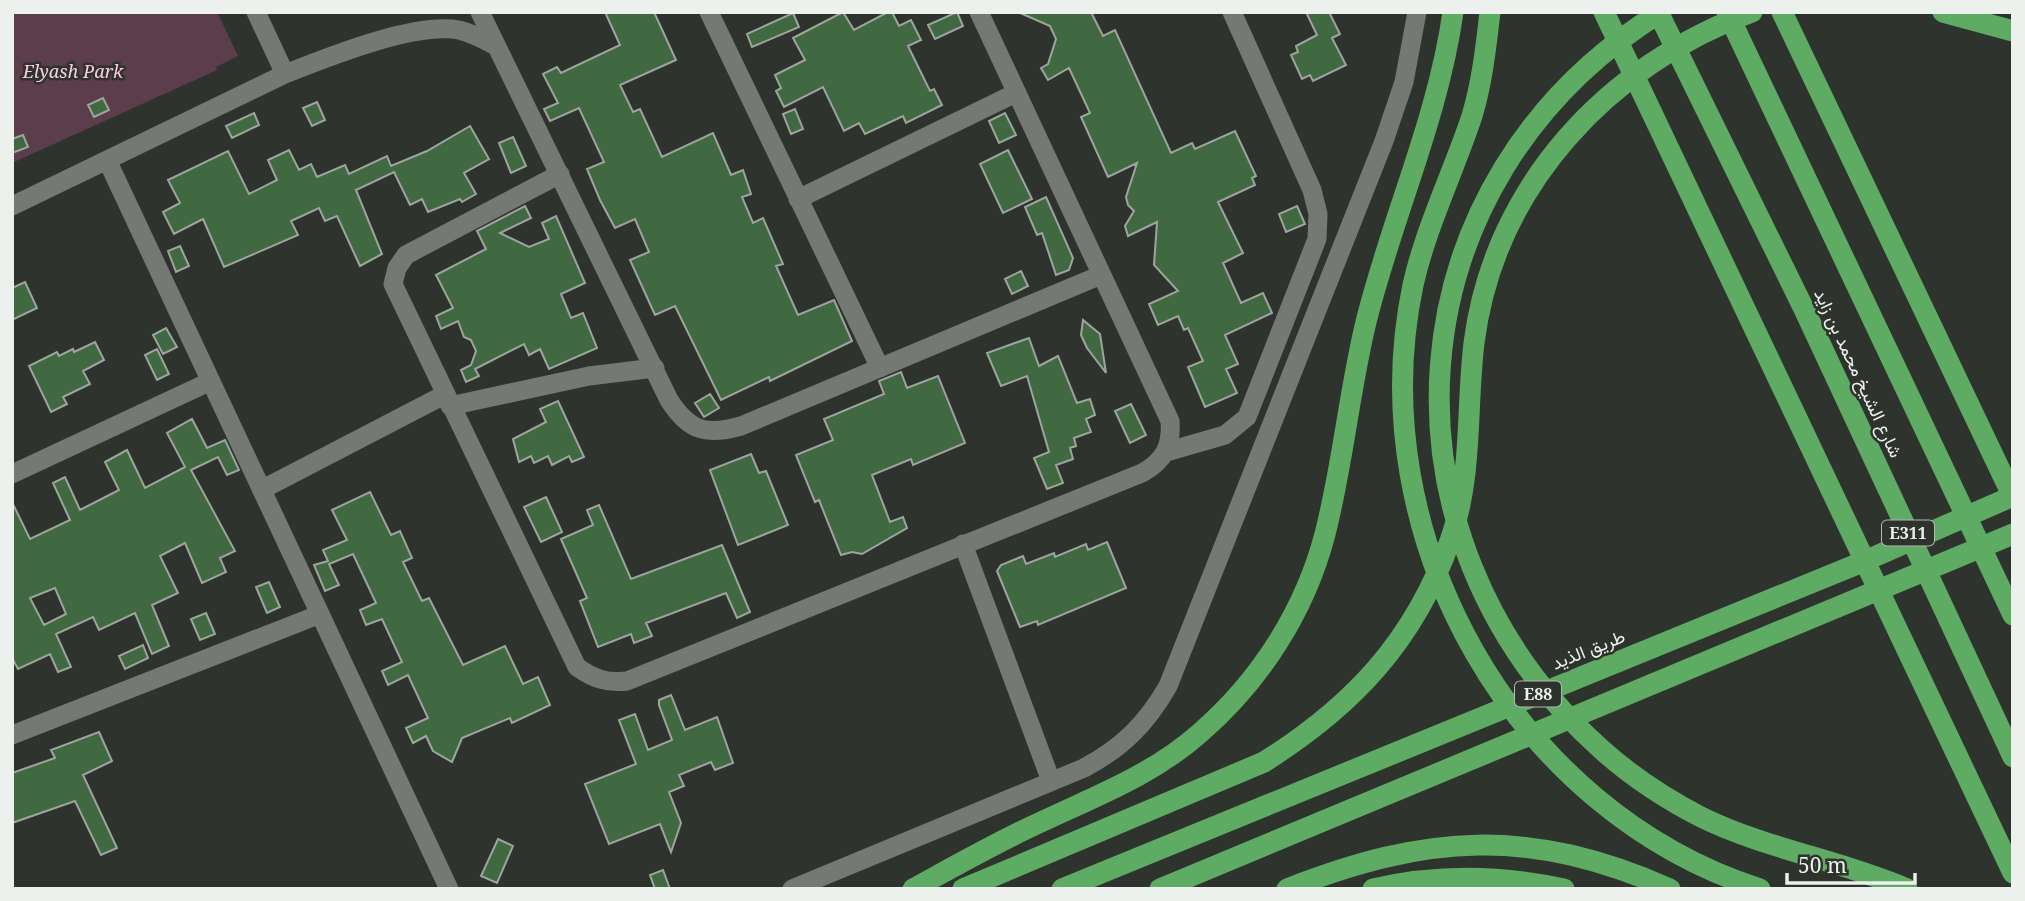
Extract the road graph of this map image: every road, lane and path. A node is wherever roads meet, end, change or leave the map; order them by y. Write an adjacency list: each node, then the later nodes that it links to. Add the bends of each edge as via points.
1 (256, 12): 17 (street)
2 (480, 12): 16 (street)
3 (709, 12): 21 (street)
4 (978, 12): 18 (street)
5 (1232, 12): 28 (street, via 1312,190 1318,214 1317,239 1247,416 1225,435)
6 (1417, 12): 38 (street, via 1404,82 1384,141 1168,686 1157,707 1125,742 1084,768)
7 (1453, 12): 42 (highway, via 1431,120 1385,251 1366,323 1324,535 1306,592 1276,645 1244,689 1199,734 1153,767)
8 (1490, 12): 50 (highway, via 1473,113 1429,226 1413,286 1404,347 1402,409 1421,531 1442,590 1469,645 1507,704 1553,758 1605,805 1662,845 1724,877)
9 (1604, 12): 39 (highway)
10 (1660, 12): 37 (highway, شارع الشيخ محمد بن زايد / E311); 51 (highway, via 1626,34 1544,109 1514,150 1468,239 1443,335 1440,435 1447,485 1472,568 1499,624 1527,666 1601,749 1649,787 1702,817)
11 (1727, 12): 35 (highway, شارع الشيخ محمد بن زايد)
12 (1752, 12): 43 (highway, via 1683,42 1647,64 1581,119 1553,151 1526,195 1503,241 1475,339 1470,442 1451,539 1408,628 1345,704 1264,762)
13 (1782, 12): 31 (highway)
14 (1943, 12): 15 (highway)
15 (2013, 31)
16 (494, 45): 17 (street, via 460,30 425,30); 20 (street)
17 (285, 74): 19 (street)
18 (1016, 93): 21 (street); 23 (street)
19 (108, 162): 22 (street); 26 (street)
20 (560, 174): 24 (street); 27 (street, via 420,246 397,268 393,284 397,298)
21 (797, 199): 25 (street)
22 (12, 206)
23 (1101, 275): 25 (street); 28 (street, via 1170,421)
24 (655, 368): 25 (street, via 680,418 699,429 720,432); 27 (street)
25 (880, 368)
26 (209, 382): 29 (street); 30 (street)
27 (447, 400): 30 (street); 33 (street, via 577,667 608,683 627,681)
28 (1166, 453): 33 (street, via 1142,473)
29 (12, 474)
30 (263, 489): 34 (street)
31 (2013, 496): 44 (highway, طريق الذيد / E88)
32 (2013, 534): 45 (highway, E88)
33 (962, 544): 38 (street)
34 (318, 615): 36 (street); 40 (street)
35 (2013, 615)
36 (12, 735)
37 (2013, 757)
38 (1051, 781): 41 (street)
39 (2013, 873)
40 (449, 889)
41 (792, 889)
42 (913, 889)
43 (962, 889)
44 (1062, 889)
45 (1160, 889)
46 (1287, 889): 49 (highway, via 1393,853 1462,844 1533,847 1602,861)
47 (1373, 889): 48 (highway, via 1443,877 1532,882)
48 (1564, 889)
49 (1670, 889)
50 (1760, 889)
51 (1907, 889)

